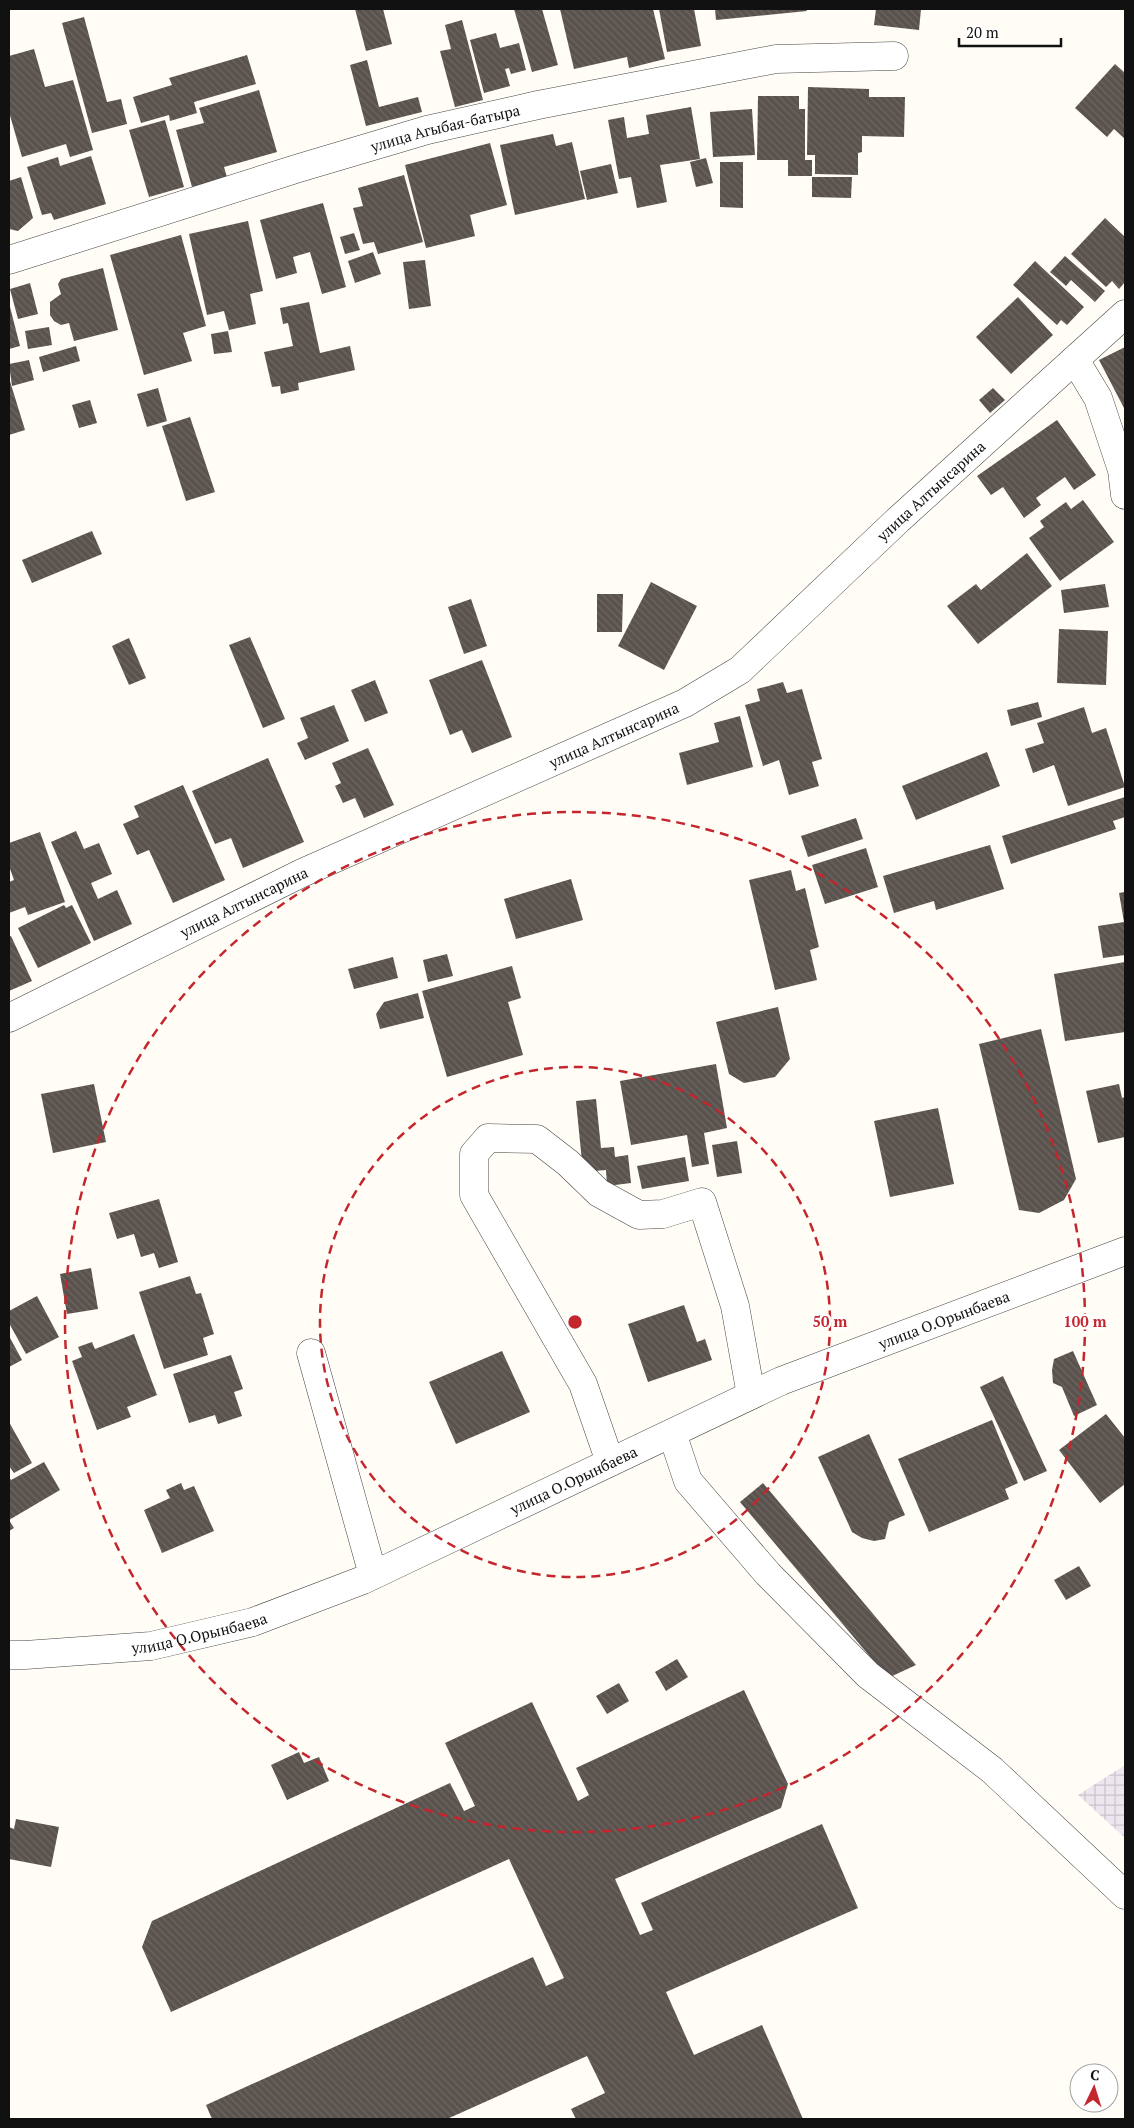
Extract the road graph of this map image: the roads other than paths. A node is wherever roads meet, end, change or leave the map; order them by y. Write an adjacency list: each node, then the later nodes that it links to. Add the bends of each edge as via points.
1 (894, 56): 2 (street, улица Агыбая-батыра, via 776,59 538,105 428,130)
2 (9, 260)
3 (1125, 314): 4 (street, улица Алтынсарина)
4 (1075, 360): 5 (street, via 1098,398 1122,470); 6 (street, улица Алтынсарина, via 898,520 740,670 685,703 302,873)
5 (1125, 495)
6 (9, 1018)
7 (1125, 1251): 9 (street, улица О.Орынбаева)
8 (311, 1353): 12 (street)
9 (751, 1395): 10 (street, улица О.Орынбаева); 11 (street, via 735,1306 702,1202 663,1214 639,1215 599,1193 537,1139 488,1138 474,1154 474,1195 583,1384)
10 (672, 1433): 11 (street, улица О.Орынбаева); 14 (street, via 688,1481 768,1574 868,1674 992,1770)
11 (610, 1462): 12 (street, улица О.Орынбаева)
12 (373, 1574): 13 (street, улица О.Орынбаева, via 253,1622 150,1646)
13 (9, 1654)
14 (1125, 1896)

